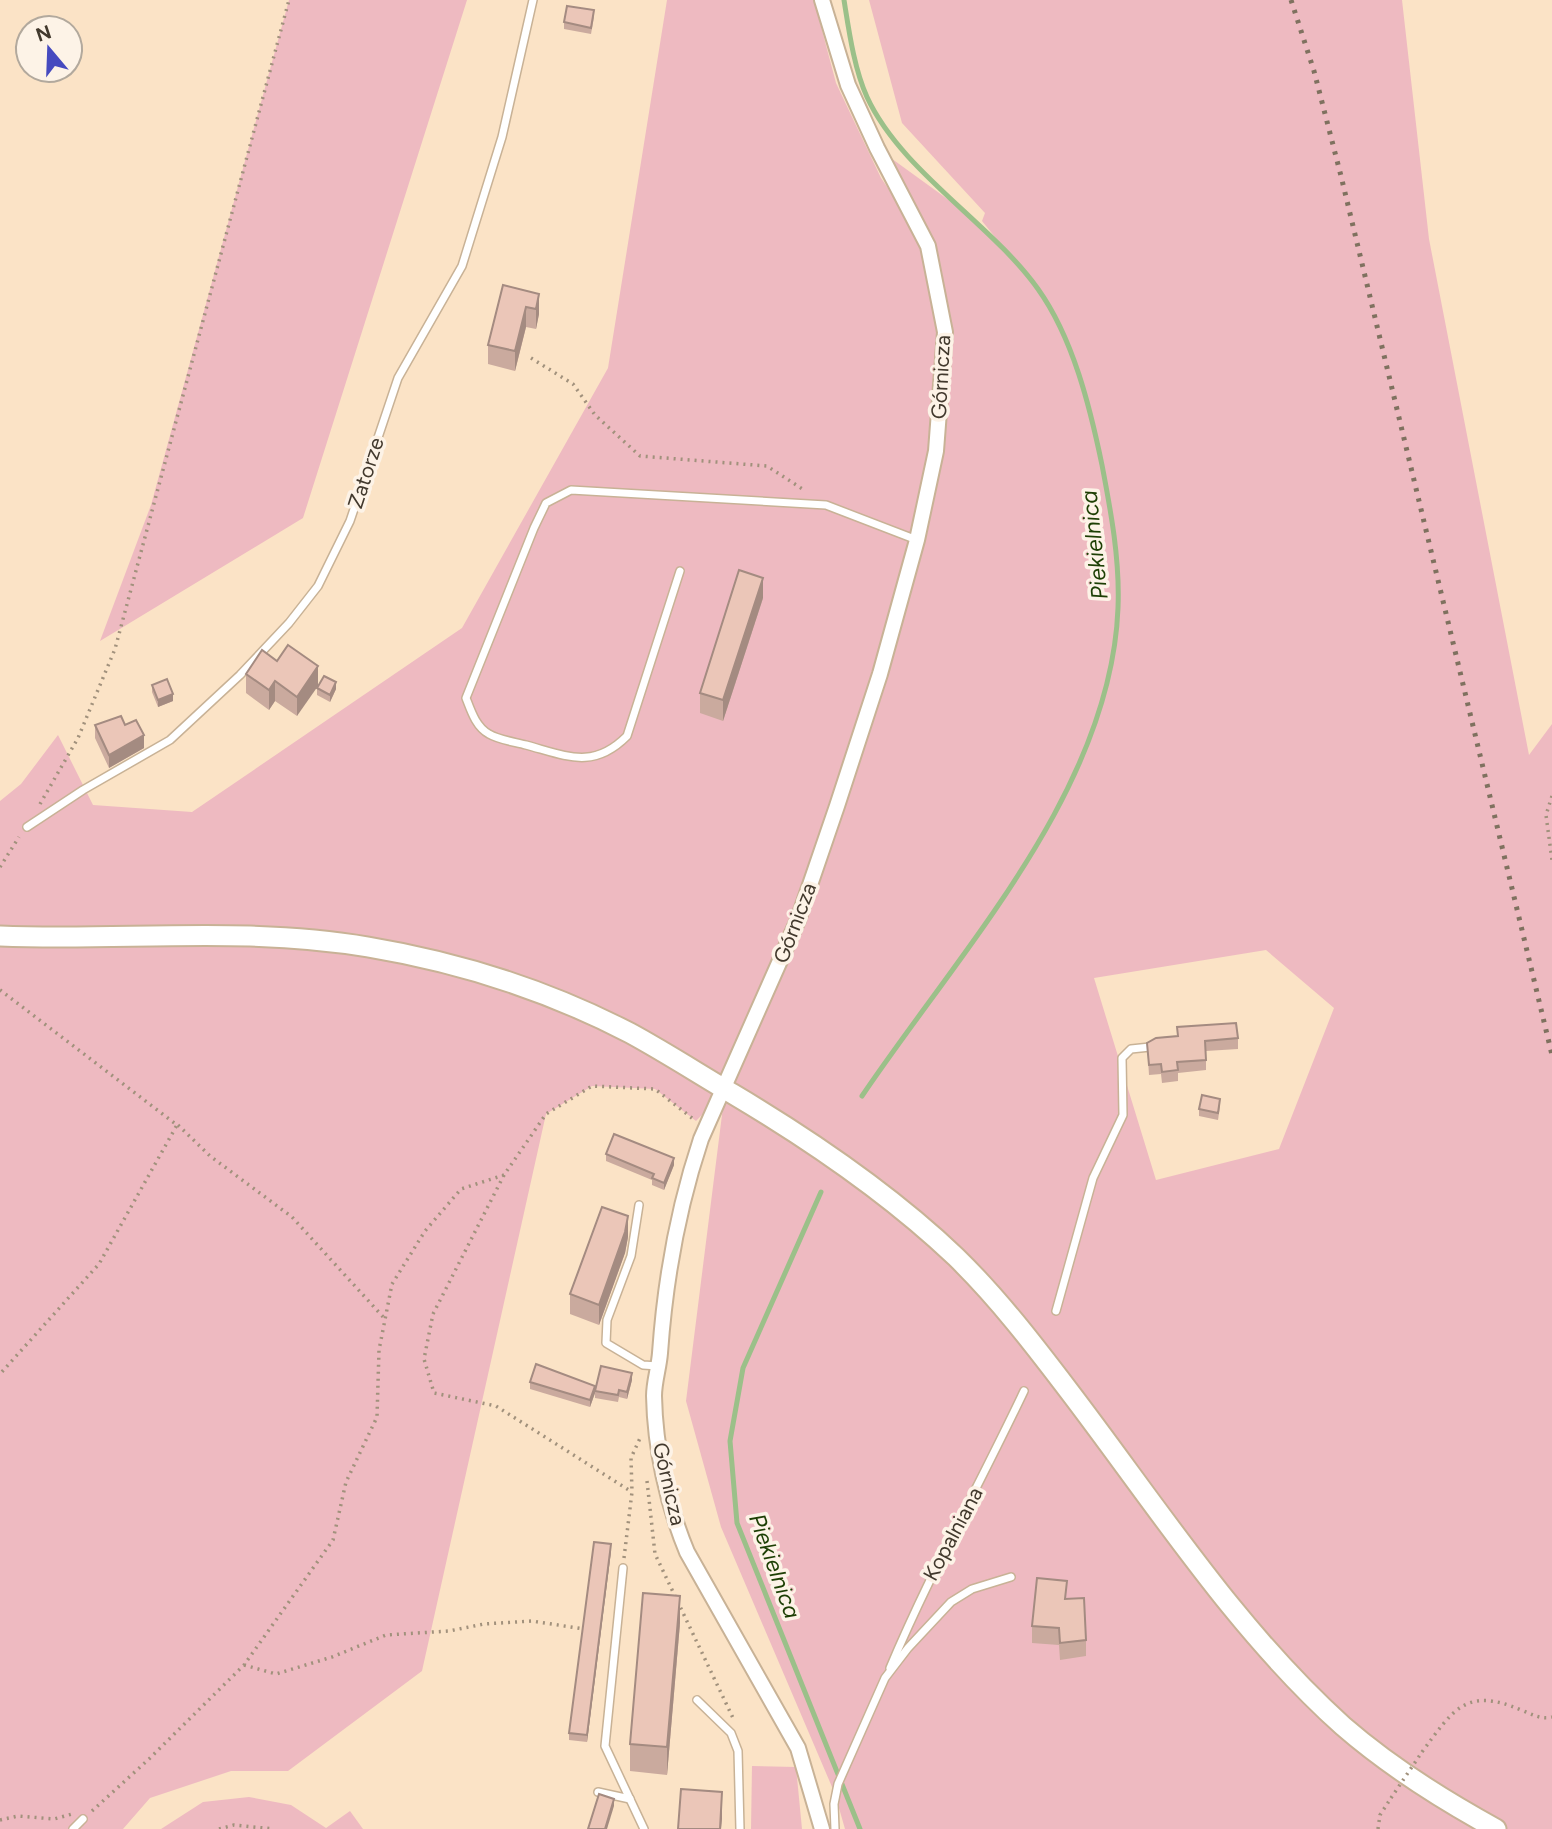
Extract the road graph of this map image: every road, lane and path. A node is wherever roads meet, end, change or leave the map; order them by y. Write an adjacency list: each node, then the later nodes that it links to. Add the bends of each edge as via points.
1 (289, 0): 9 (path, via 115,649 78,738)
2 (533, 0): 9 (lane, Zatorze, via 502,137 462,267 398,378 350,521 318,586 240,675 170,740)
3 (822, 0): 6 (street, Górnicza, via 848,85 928,246 945,332 936,451)
4 (531, 358): 5 (path, via 573,384 595,415 640,456 767,466)
5 (826, 505): 6 (lane); 7 (lane, via 571,490 546,503 466,698 472,717 489,734 578,759 600,756 616,747 627,736)
6 (917, 540): 15 (street, Górnicza, via 880,674 798,920)
7 (680, 571)
8 (1552, 796): 10 (path, via 1546,815)
9 (27, 827): 11 (path)
10 (1552, 860)
11 (0, 867)
12 (0, 936): 15 (main road, via 301,938 418,956 558,1000 630,1033)
13 (0, 990): 17 (path)
14 (1150, 1047): 20 (lane, via 1131,1049 1122,1058 1123,1115 1093,1178)
15 (725, 1089): 22 (street, Górnicza, via 689,1175); 48 (main road, via 885,1196 958,1259 1039,1351 1279,1662 1347,1730 1446,1801)
16 (696, 1121): 18 (path, via 655,1089 592,1086 546,1114)
17 (177, 1125): 21 (path, via 210,1156 292,1217); 23 (path, via 99,1265)
18 (504, 1175): 21 (path, via 461,1189 425,1231 392,1284); 27 (path, via 433,1314 425,1359 434,1393 496,1406)
19 (639, 1205): 22 (lane, via 631,1256 607,1320 606,1343 643,1365)
20 (1056, 1311)
21 (385, 1319): 31 (path, via 377,1417 346,1482 333,1539)
22 (659, 1366): 45 (street, Górnicza, via 654,1394 658,1439 675,1521 687,1552 798,1748)
23 (0, 1374)
24 (1024, 1391): 32 (lane, Kopalniana, via 975,1495 920,1595)
25 (642, 1446): 27 (path, via 645,1427 631,1458)
26 (646, 1477): 35 (path, via 655,1554)
27 (632, 1492): 28 (path)
28 (623, 1568): 37 (lane, via 605,1746)
29 (1010, 1577): 32 (lane, Kopalniana, via 972,1588 951,1601)
30 (583, 1629): 31 (path, via 532,1621 484,1624 386,1635 276,1674)
31 (244, 1665): 38 (path)
32 (886, 1678): 46 (lane, Kopalniana, via 838,1784)
33 (697, 1700): 44 (lane, via 731,1733 737,1751)
34 (1552, 1717): 47 (path, bridge, via 1542,1718 1498,1700 1470,1701 1447,1717 1380,1815)
35 (736, 1724)
36 (598, 1791): 37 (lane)
37 (630, 1799): 43 (lane)
38 (83, 1819): 39 (path, via 68,1814 54,1819 18,1816); 40 (lane)
39 (0, 1820)
40 (74, 1829)
41 (219, 1829): 42 (path, via 234,1825)
42 (274, 1829)
43 (644, 1829)
44 (740, 1829)
45 (822, 1829)
46 (835, 1829)
47 (1378, 1829)
48 (1496, 1829)

